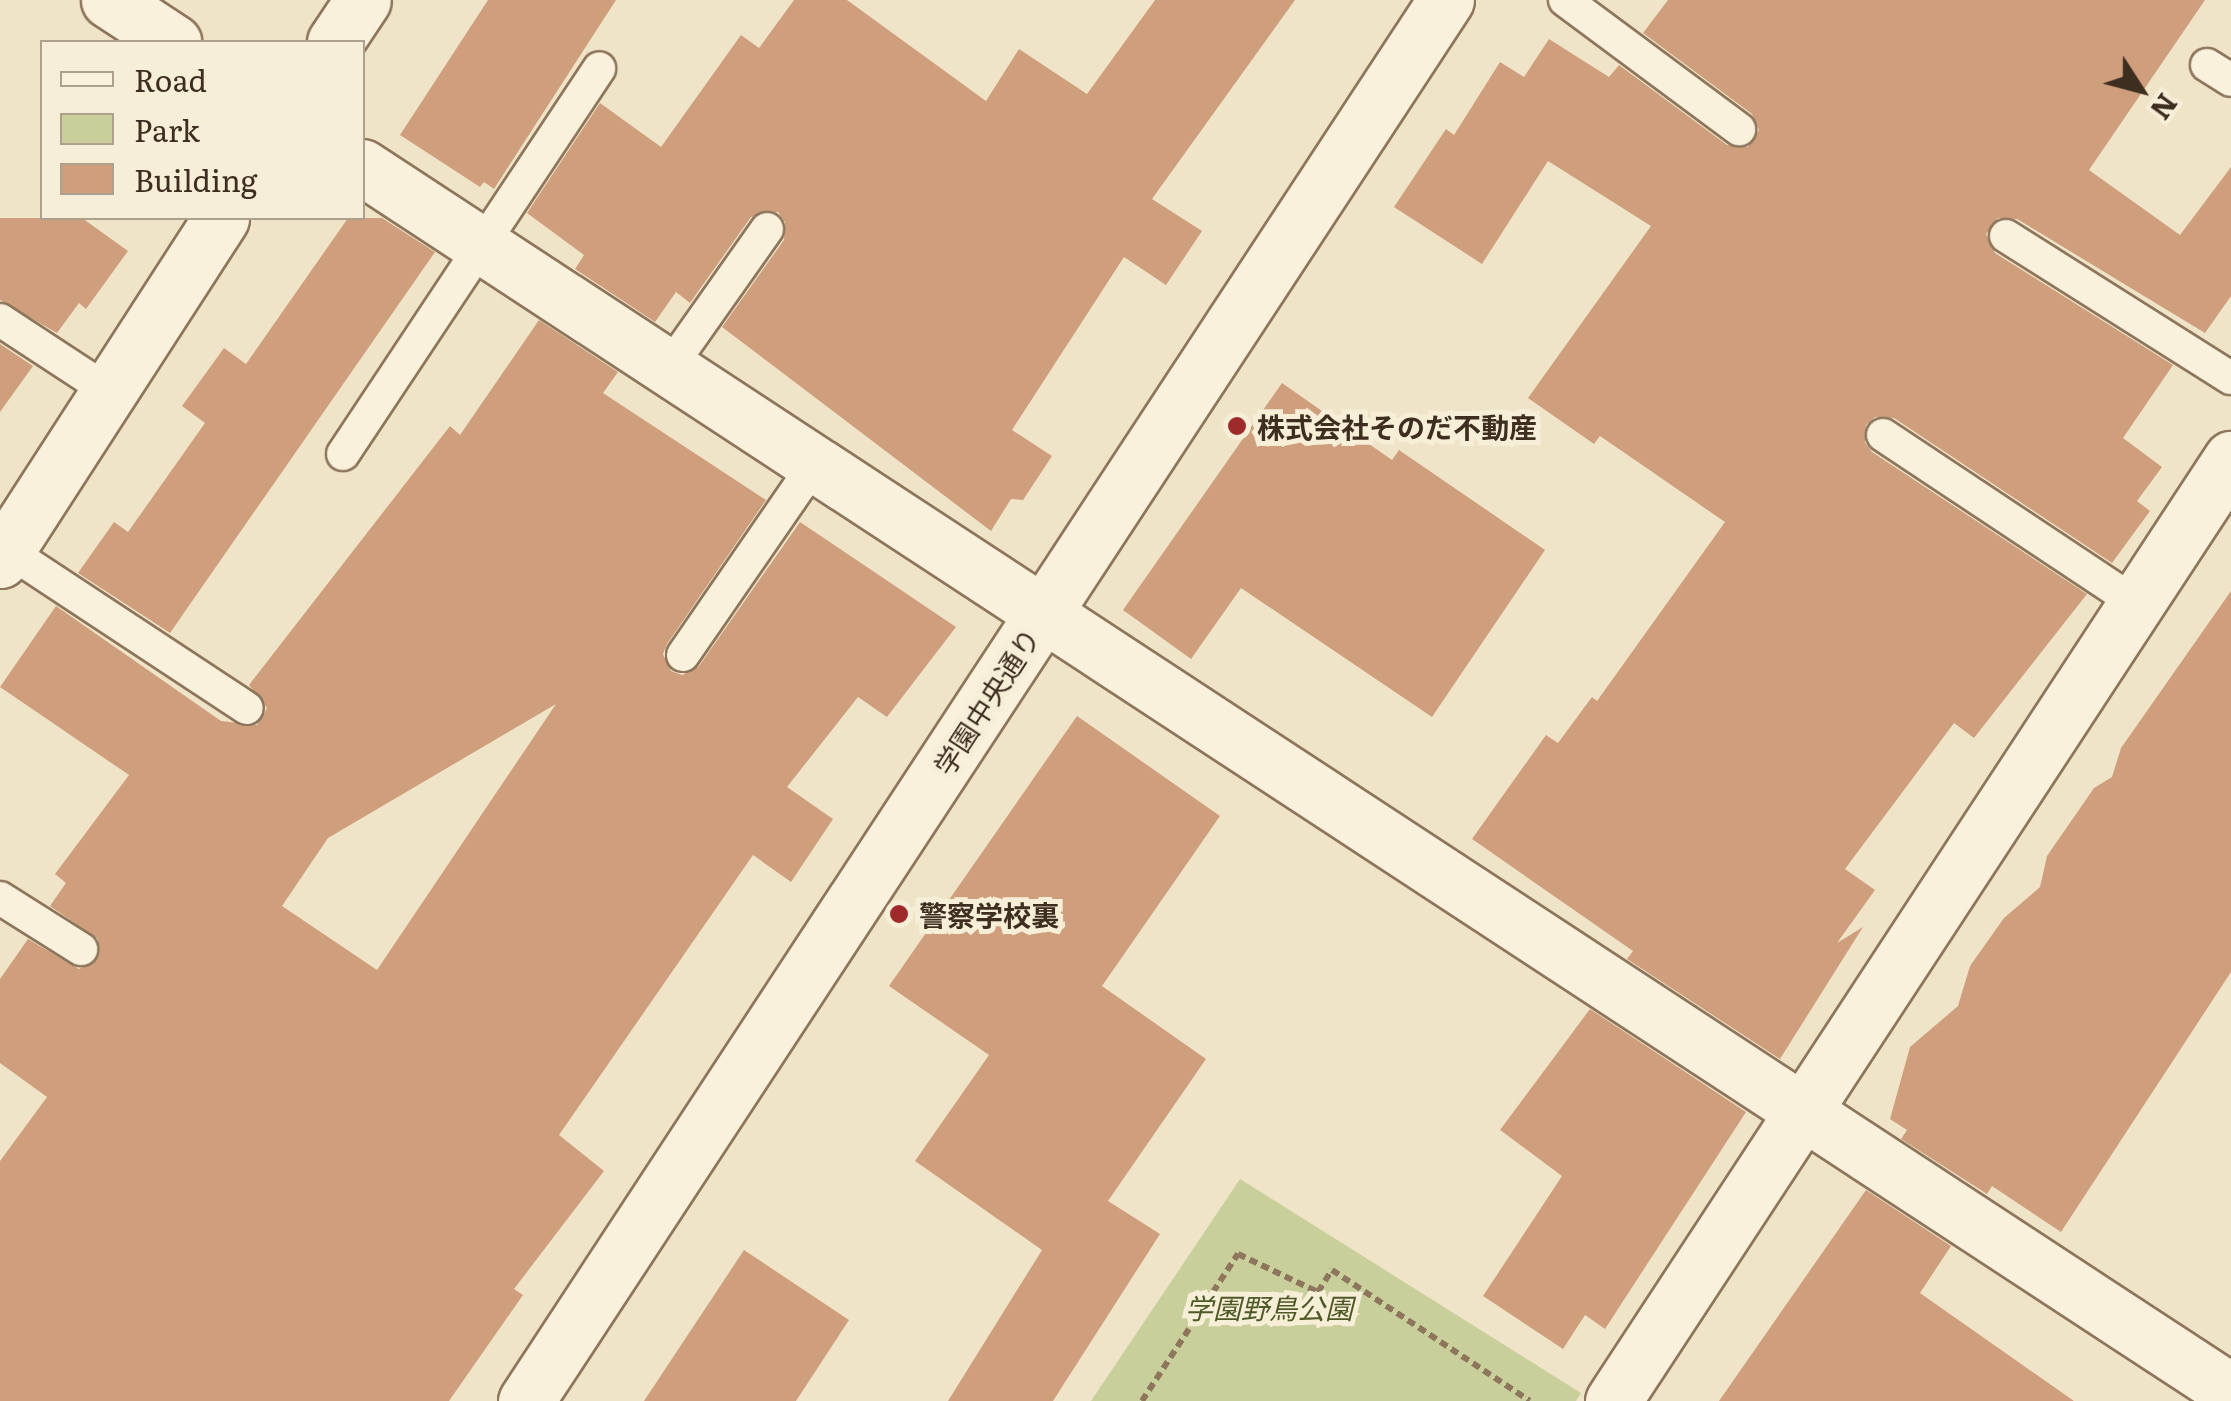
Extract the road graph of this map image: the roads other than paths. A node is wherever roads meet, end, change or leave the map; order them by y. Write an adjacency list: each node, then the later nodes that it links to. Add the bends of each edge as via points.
1 (109, 0): 5 (street)
2 (363, 0): 6 (street)
3 (1446, 0): 24 (street, 学園中央通り)
4 (1565, 0): 8 (lane)
5 (171, 40)
6 (337, 40)
7 (599, 68): 13 (lane)
8 (1740, 129)
9 (365, 168): 13 (street)
10 (220, 220): 17 (street)
11 (767, 229): 15 (lane)
12 (2006, 236): 16 (lane)
13 (484, 246): 15 (street); 19 (lane)
14 (0, 320): 17 (lane)
15 (669, 368): 20 (street)
16 (2231, 378)
17 (107, 390): 22 (street)
18 (1884, 434): 23 (lane)
19 (343, 454)
20 (815, 464): 24 (street); 25 (lane)
21 (2224, 484): 23 (street)
22 (3, 555): 26 (lane)
23 (2136, 603): 29 (street)
24 (1043, 613): 29 (street); 31 (street, 学園中央通り)
25 (682, 655)
26 (247, 708)
27 (0, 898): 28 (lane)
28 (81, 949)
29 (1803, 1111): 30 (street); 32 (street)
30 (2231, 1392)
31 (526, 1401)
32 (1613, 1401)

